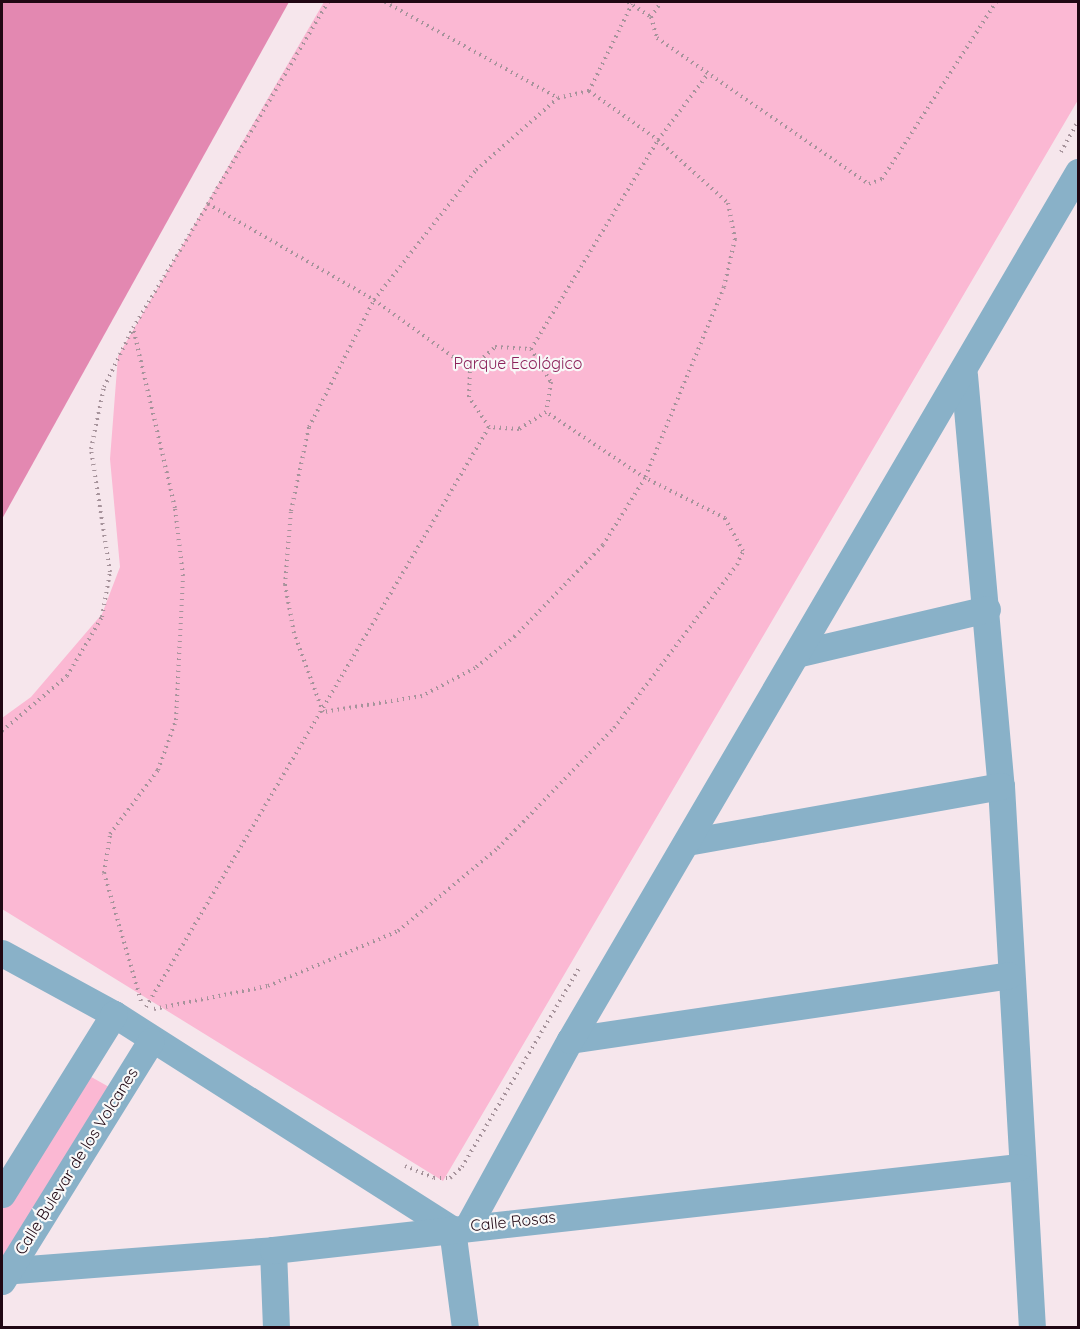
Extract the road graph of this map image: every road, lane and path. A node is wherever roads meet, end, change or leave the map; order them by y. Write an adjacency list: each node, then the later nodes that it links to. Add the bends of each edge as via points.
1 (328, 2): 13 (path)
2 (385, 2): 9 (path)
3 (661, 2): 6 (path)
4 (996, 2): 7 (path, via 882,179 869,184)
5 (630, 3): 6 (path); 8 (path)
6 (651, 17): 7 (path, via 657,38)
7 (708, 74): 11 (path)
8 (589, 91): 9 (path); 11 (path)
9 (558, 98): 14 (path, via 476,170)
10 (1078, 121): 12 (path)
11 (658, 140): 16 (path); 21 (path, via 728,203 735,238 724,288)
12 (1066, 167): 18 (street)
13 (208, 204): 14 (path); 15 (path)
14 (374, 300): 17 (path); 24 (path, via 309,427 291,511 285,585 294,633)
15 (133, 328): 25 (path, via 104,387 91,449 110,573 102,617 67,676); 31 (path, via 175,508 183,576 176,720 158,770 110,834 104,873)
16 (531, 349): 17 (path, via 495,347); 19 (path, via 550,382)
17 (470, 369): 20 (path, via 469,397)
18 (964, 375): 22 (street); 23 (street)
19 (546, 412): 20 (path, via 519,429); 21 (path)
20 (489, 427): 24 (path)
21 (645, 478): 24 (path, via 603,545 515,636 475,668 422,696); 31 (path, via 724,518 743,551 614,728 498,848 398,931 268,986)
22 (987, 609): 23 (street); 26 (street)
23 (800, 653): 27 (street)
24 (323, 712): 31 (path)
25 (2, 731)
26 (1001, 786): 27 (street); 30 (street)
27 (687, 842): 34 (street)
28 (2, 953): 32 (street)
29 (583, 962): 35 (path, via 462,1167 450,1178 434,1178)
30 (1008, 975): 34 (street); 36 (street)
31 (144, 1011): 33 (path)
32 (114, 1014): 33 (street); 37 (street)
33 (153, 1029): 38 (street); 40 (street, Calle Bulevar de los Volcanes)
34 (570, 1040): 38 (street)
35 (402, 1164)
36 (1019, 1167): 38 (street, Calle Rosas); 43 (street)
37 (2, 1194)
38 (460, 1227): 39 (street, Calle Rosas); 42 (street)
39 (273, 1250): 40 (street, Calle Rosas); 41 (street)
40 (4, 1274)
41 (276, 1328)
42 (465, 1328)
43 (1032, 1328)

